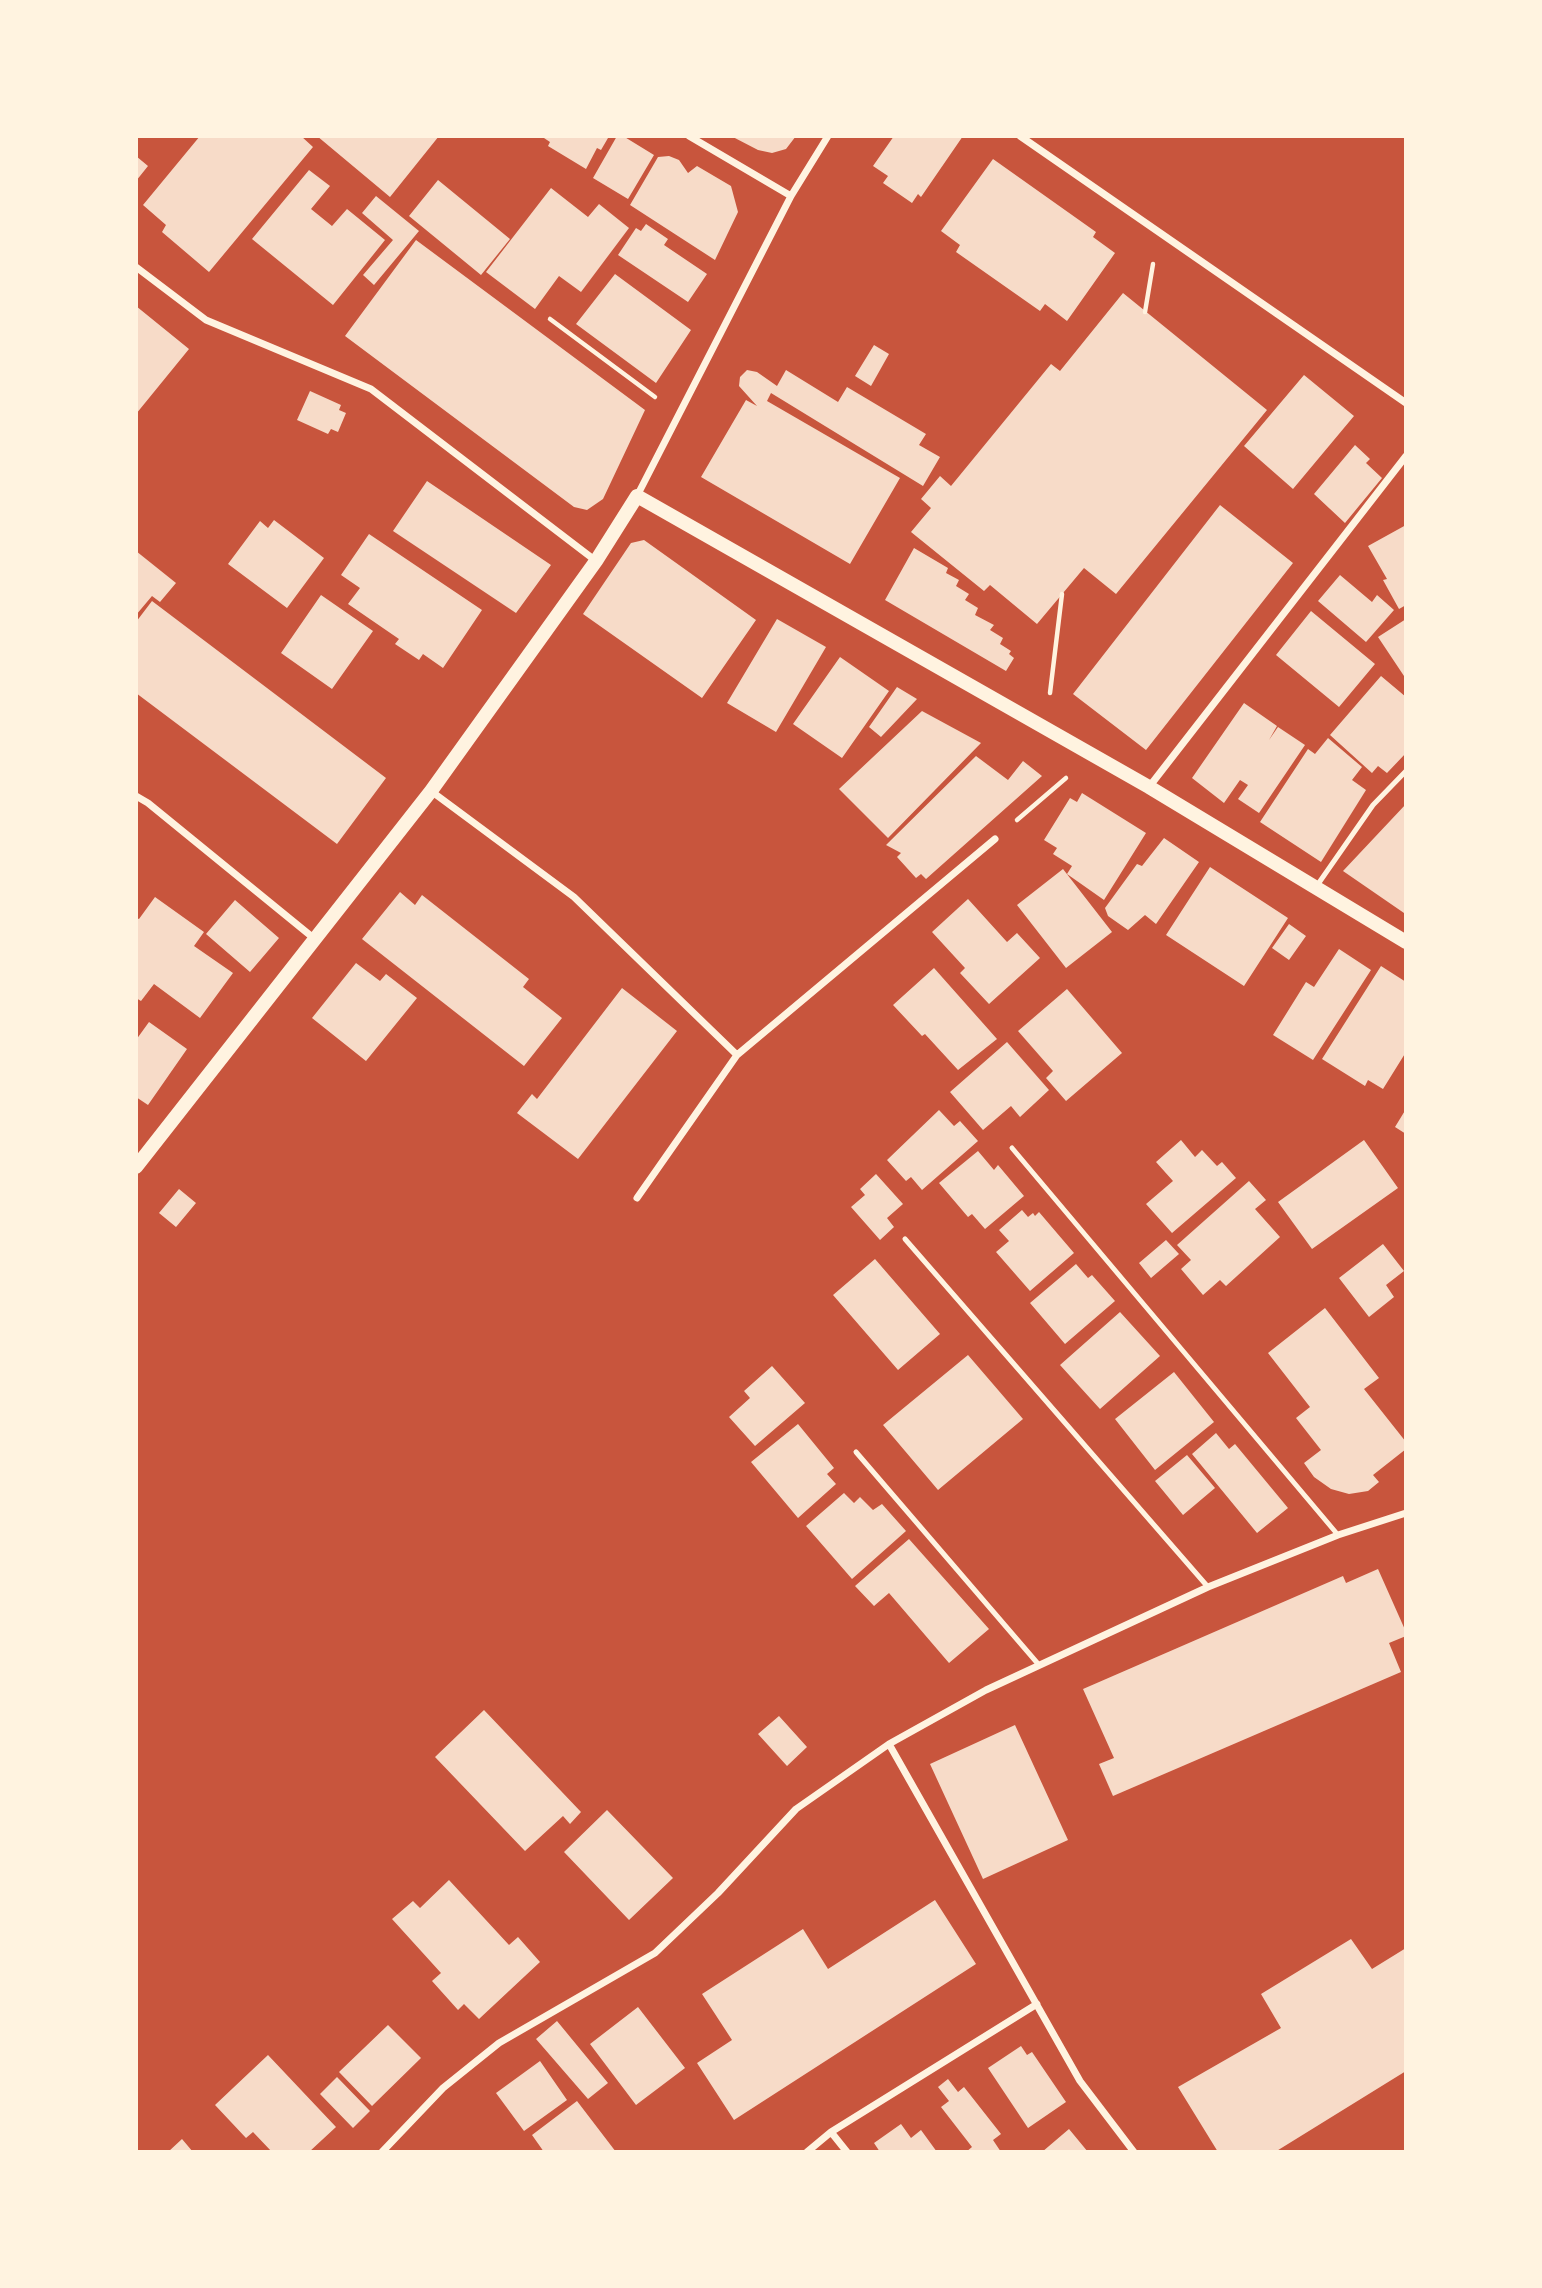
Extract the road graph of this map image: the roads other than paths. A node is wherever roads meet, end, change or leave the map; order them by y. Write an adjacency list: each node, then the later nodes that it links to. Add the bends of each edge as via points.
1 (689, 136): 4 (street)
2 (828, 136): 4 (street)
3 (1020, 136): 6 (street)
4 (791, 196): 8 (street)
5 (136, 267): 9 (street, via 206,320 370,389)
6 (1405, 403)
7 (1405, 456): 11 (street)
8 (637, 496): 9 (main road); 11 (main road)
9 (596, 561): 12 (main road)
10 (1405, 771): 15 (lane, via 1373,805)
11 (1149, 787): 15 (main road)
12 (431, 791): 16 (main road); 18 (street, via 575,897)
13 (136, 796): 16 (street)
14 (995, 839): 18 (street)
15 (1316, 888): 17 (main road)
16 (316, 940): 20 (main road)
17 (1405, 942)
18 (737, 1055): 21 (street)
19 (1012, 1148): 25 (lane)
20 (136, 1167)
21 (637, 1198)
22 (905, 1239): 26 (lane)
23 (856, 1452): 27 (lane)
24 (1405, 1513): 25 (street)
25 (1338, 1535): 26 (street)
26 (1208, 1587): 27 (street)
27 (1039, 1665): 28 (street)
28 (889, 1744): 29 (street); 31 (street, via 796,1809 718,1894 655,1953 499,2043 443,2088)
29 (1037, 2004): 30 (street); 34 (street, via 1080,2081)
30 (831, 2132): 32 (street); 33 (street)
31 (382, 2151)
32 (807, 2151)
33 (847, 2151)
34 (1134, 2151)

